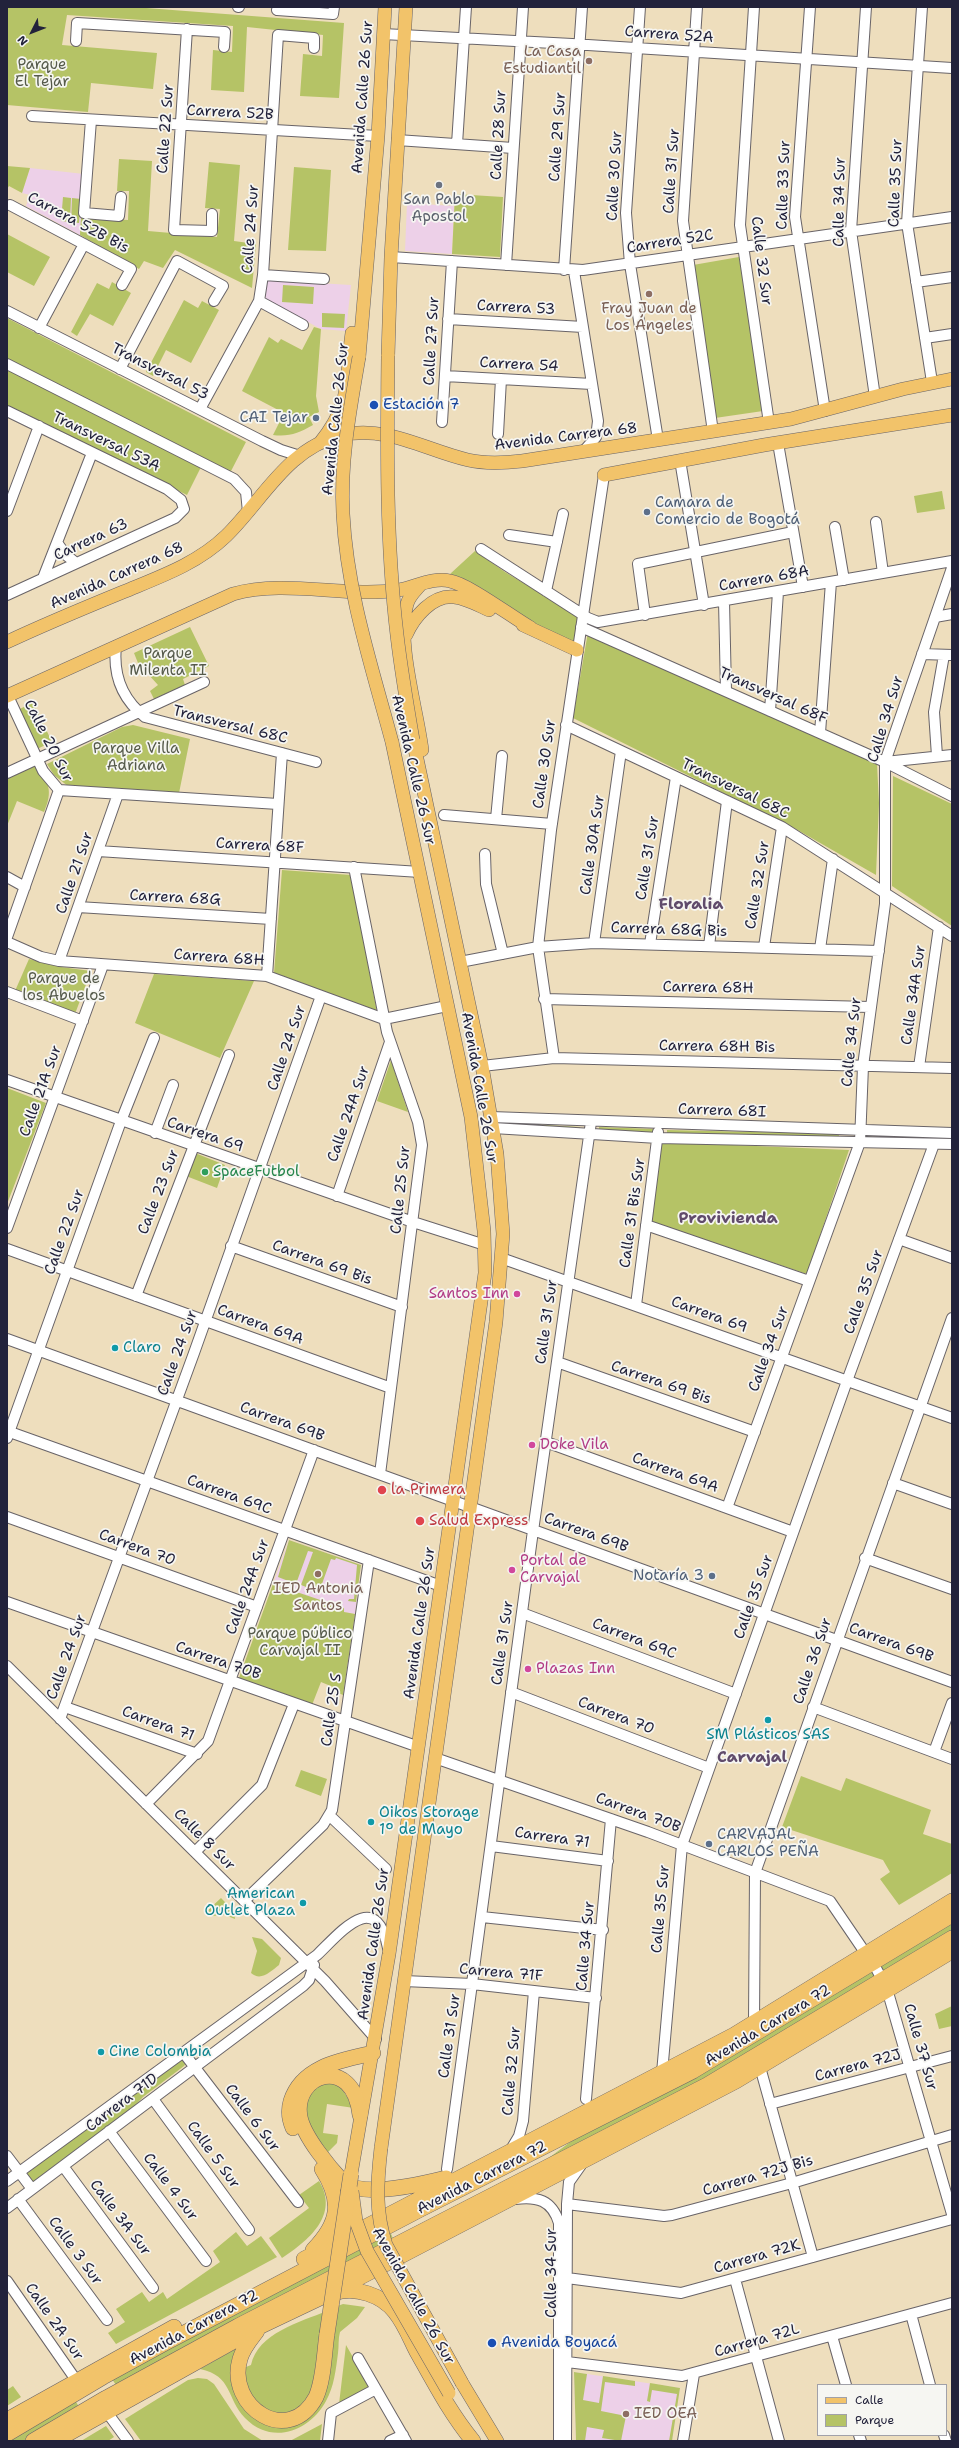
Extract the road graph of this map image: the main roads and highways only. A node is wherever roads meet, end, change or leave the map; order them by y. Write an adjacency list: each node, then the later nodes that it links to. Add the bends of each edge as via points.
1 (385, 7): 3 (main road, Avenida Calle 26 Sur)
2 (406, 7): 14 (main road, Avenida Calle 26 Sur, bridge, via 391,257 388,503 400,660)
3 (372, 212): 6 (main road, via 351,342 345,401 338,419); 23 (main road, Avenida Calle 26 Sur, bridge, via 359,358 343,468 344,529 355,605 392,742 471,1117 485,1245 481,1303)
4 (952, 379): 6 (main road, Avenida Carrera 68, via 769,423 522,461 488,463 468,460 406,439 380,434 342,436)
5 (952, 415): 7 (main road)
6 (320, 444): 11 (main road, Avenida Carrera 68, via 281,470 248,512 212,548 176,570)
7 (604, 475)
8 (421, 584): 9 (main road, via 441,580 461,585); 10 (main road, via 408,602); 13 (main road, via 383,591 285,588 250,590 233,594)
9 (531, 628): 10 (main road, via 468,601 446,597 422,612 412,623); 12 (main road)
10 (405, 637): 14 (main road)
11 (7, 642)
12 (577, 650)
13 (7, 696)
14 (428, 809): 45 (main road, Avenida Calle 26 Sur, bridge, via 492,1123 503,1209 502,1258 496,1322 376,2198 379,2223 386,2245 402,2279)
15 (952, 1901): 17 (highway, Avenida Carrera 72)
16 (951, 1916): 17 (highway); 20 (highway, Avenida Carrera 72)
17 (923, 1919): 20 (highway, Avenida Carrera 72)
18 (952, 1938): 21 (highway, Avenida Carrera 72)
19 (952, 1951): 21 (highway, Avenida Carrera 72)
20 (869, 1958): 22 (highway, Avenida Carrera 72); 24 (highway, Avenida Carrera 72)
21 (885, 1984): 25 (highway, Avenida Carrera 72); 27 (highway, Avenida Carrera 72, via 760,2067)
22 (726, 2039): 24 (highway); 29 (highway, Avenida Carrera 72)
23 (375, 2046): 28 (main road, Avenida Calle 26 Sur); 34 (highway, via 322,2067 304,2078 289,2108 291,2124 297,2136 330,2180 336,2208 328,2232)
24 (693, 2070): 26 (highway, Avenida Carrera 72)
25 (706, 2085): 27 (highway); 30 (highway, Avenida Carrera 72)
26 (614, 2112): 29 (highway); 40 (highway, Avenida Carrera 72, via 421,2209 167,2342 103,2376)
27 (674, 2114): 31 (highway, Avenida Carrera 72)
28 (360, 2115): 32 (main road, Avenida Calle 26 Sur); 33 (highway, via 359,2105 351,2087 341,2078 330,2076 320,2077 310,2084 300,2108 300,2116 307,2135 338,2177 348,2186 370,2189 403,2186)
29 (577, 2117): 33 (highway, Avenida Carrera 72)
30 (630, 2125): 31 (highway); 37 (highway, Avenida Carrera 72, via 466,2207)
31 (613, 2146): 35 (highway, Avenida Carrera 72)
32 (352, 2174): 36 (highway, bridge, via 316,2396 300,2416 281,2423 261,2417 254,2410 242,2393 238,2375 240,2358 245,2347); 44 (main road, Avenida Calle 26 Sur, bridge, via 353,2210 364,2245)
33 (467, 2174): 34 (highway, Avenida Carrera 72)
34 (304, 2258): 39 (highway, Avenida Carrera 72, via 76,2380)
35 (322, 2297): 36 (highway, Avenida Carrera 72); 43 (highway, via 338,2292 359,2292 378,2299 391,2308 456,2420)
36 (261, 2326): 38 (highway, Avenida Carrera 72)
37 (161, 2368): 38 (highway); 41 (highway, Avenida Carrera 72)
38 (139, 2392): 42 (highway, Avenida Carrera 72)
39 (7, 2420)
40 (7, 2434)
41 (33, 2441)
42 (55, 2441)
43 (473, 2441)
44 (477, 2441)
45 (497, 2441)

